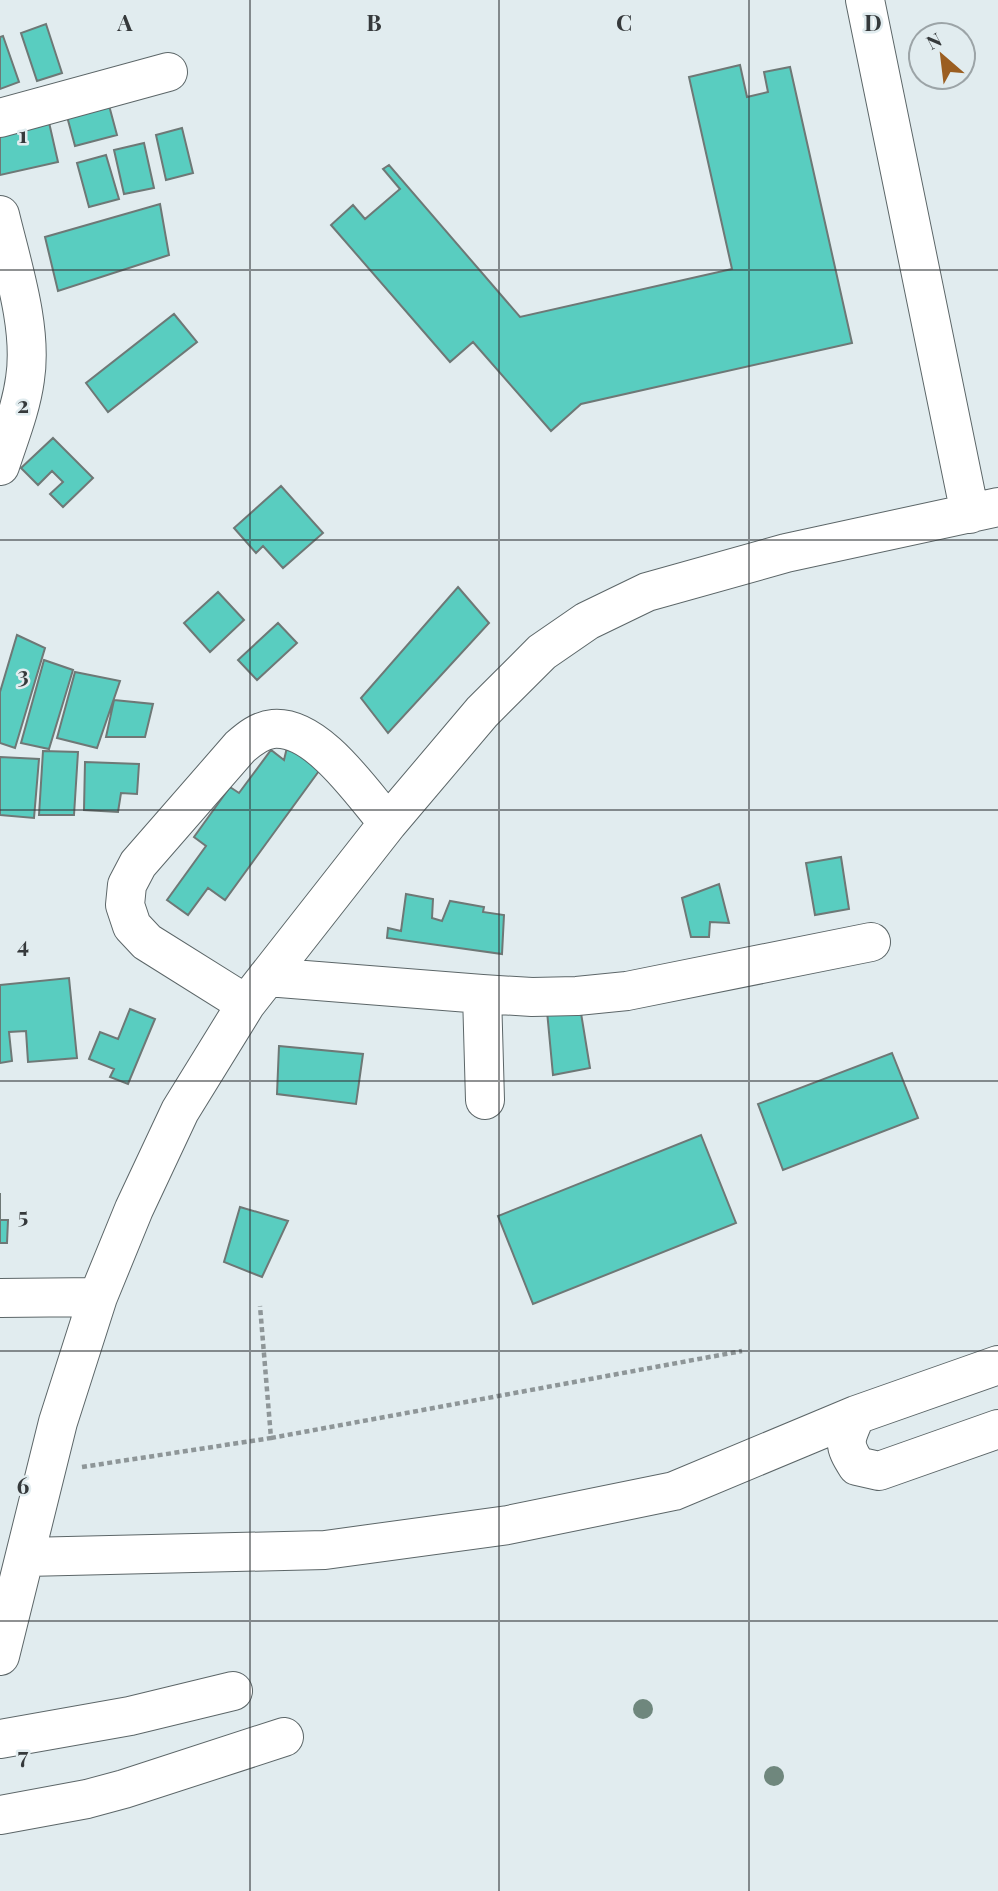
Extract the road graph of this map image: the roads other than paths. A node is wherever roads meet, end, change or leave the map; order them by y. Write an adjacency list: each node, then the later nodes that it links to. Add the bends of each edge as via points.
1 (865, 0): 6 (street)
2 (168, 72): 3 (street)
3 (0, 118)
4 (0, 215): 5 (street, via 20,300 26,350 20,404)
5 (0, 466)
6 (984, 510): 7 (street, via 774,556 648,592 587,621 542,652 482,712)
7 (388, 823): 9 (street); 9 (street, via 318,745 295,732 272,729 240,747 138,864 127,885 125,905 132,926 147,942)
8 (871, 942): 10 (street, via 627,991 543,997)
9 (256, 990): 10 (street); 13 (street, via 180,1111)
10 (482, 994): 11 (street)
11 (485, 1100)
12 (0, 1297): 13 (street)
13 (98, 1297): 17 (street, via 47,1472)
14 (998, 1365): 15 (street)
15 (856, 1415): 16 (street, via 846,1449 857,1466 879,1471); 17 (street, via 674,1491 508,1525 325,1550)
16 (998, 1429)
17 (19, 1545): 18 (street)
18 (0, 1656)
19 (233, 1691): 21 (street, via 130,1716)
20 (284, 1737): 22 (street, via 124,1789)
21 (0, 1739)
22 (0, 1815)

